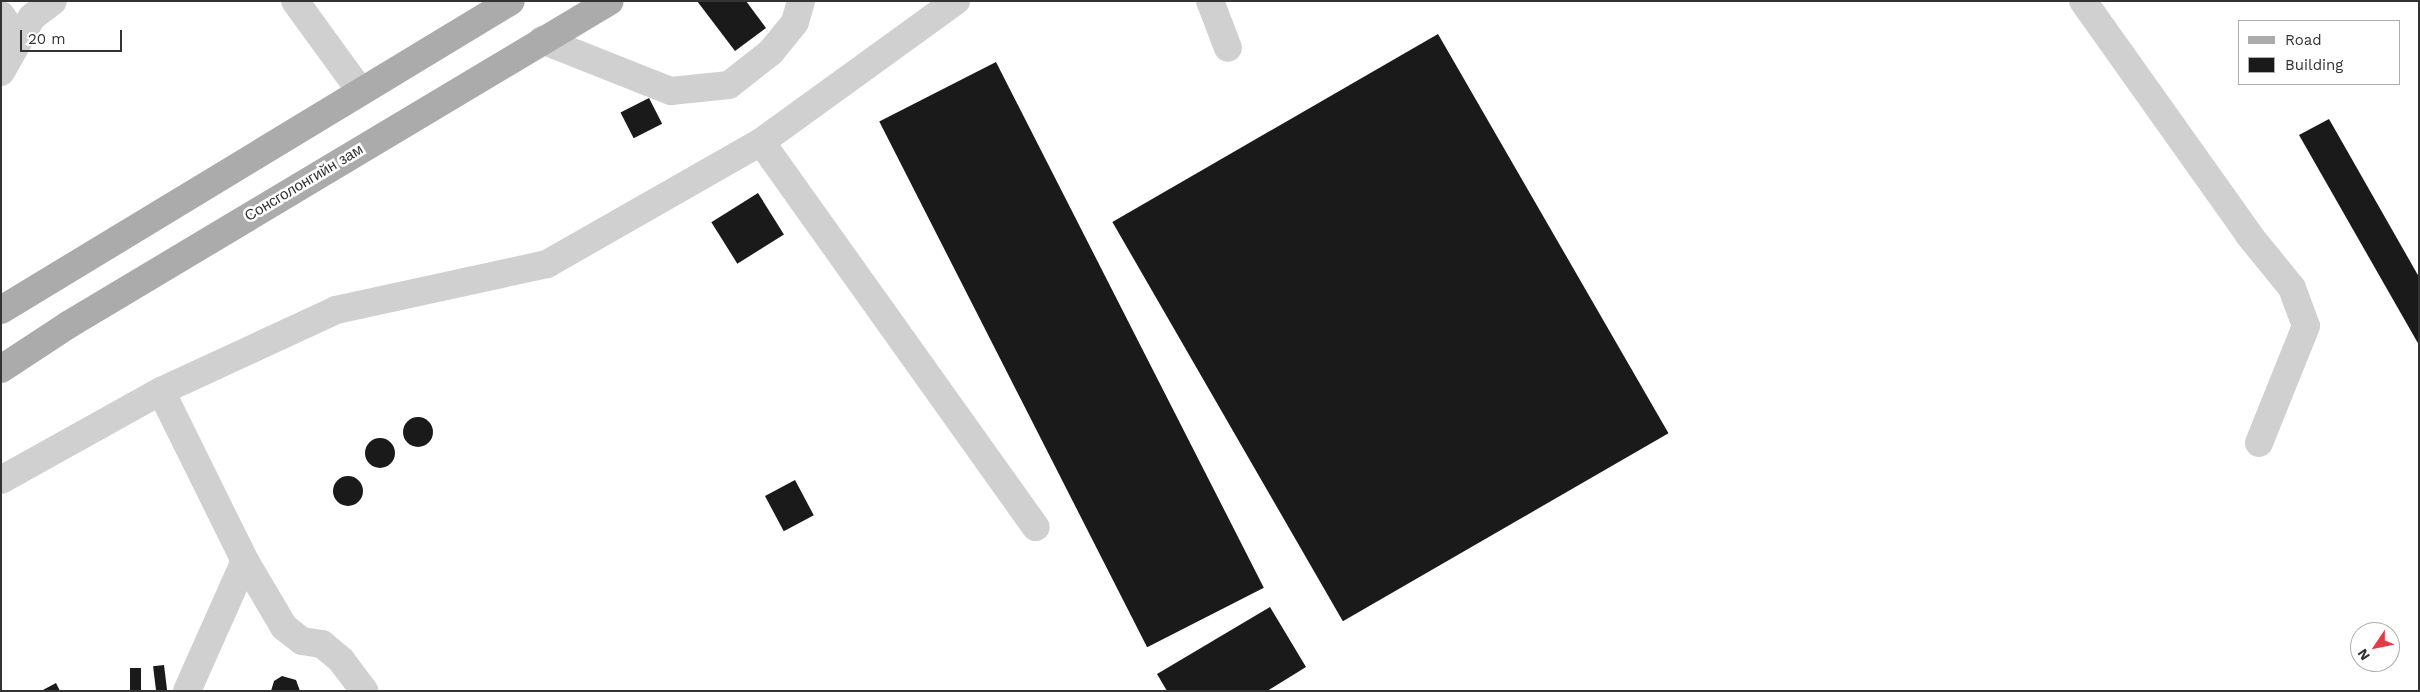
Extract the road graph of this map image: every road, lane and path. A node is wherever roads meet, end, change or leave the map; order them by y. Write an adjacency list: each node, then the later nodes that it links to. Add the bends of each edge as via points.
1 (53, 1): 10 (lane, via 32,16)
2 (295, 1): 14 (lane)
3 (511, 1): 14 (main road)
4 (610, 1): 11 (main road, Сонсголонгийн зам)
5 (800, 1): 11 (lane, via 795,22 771,52 729,86 671,91)
6 (956, 1): 15 (lane)
7 (1210, 1): 12 (lane)
8 (2083, 1): 19 (lane, via 2249,235 2292,288 2306,326)
9 (1, 16): 10 (lane)
10 (18, 38): 13 (lane)
11 (542, 40): 17 (main road, Сонсголонгийн зам, via 68,325)
12 (1228, 48)
13 (1, 72)
14 (360, 92): 16 (main road)
15 (761, 142): 18 (lane, via 547,264 336,310); 21 (lane)
16 (1, 310)
17 (1, 369)
18 (161, 391): 20 (lane); 22 (lane)
19 (2259, 443)
20 (1, 480)
21 (1036, 527)
22 (245, 561): 23 (lane); 24 (lane, via 284,627 302,641 322,644 341,660)
23 (187, 691)
24 (364, 691)

